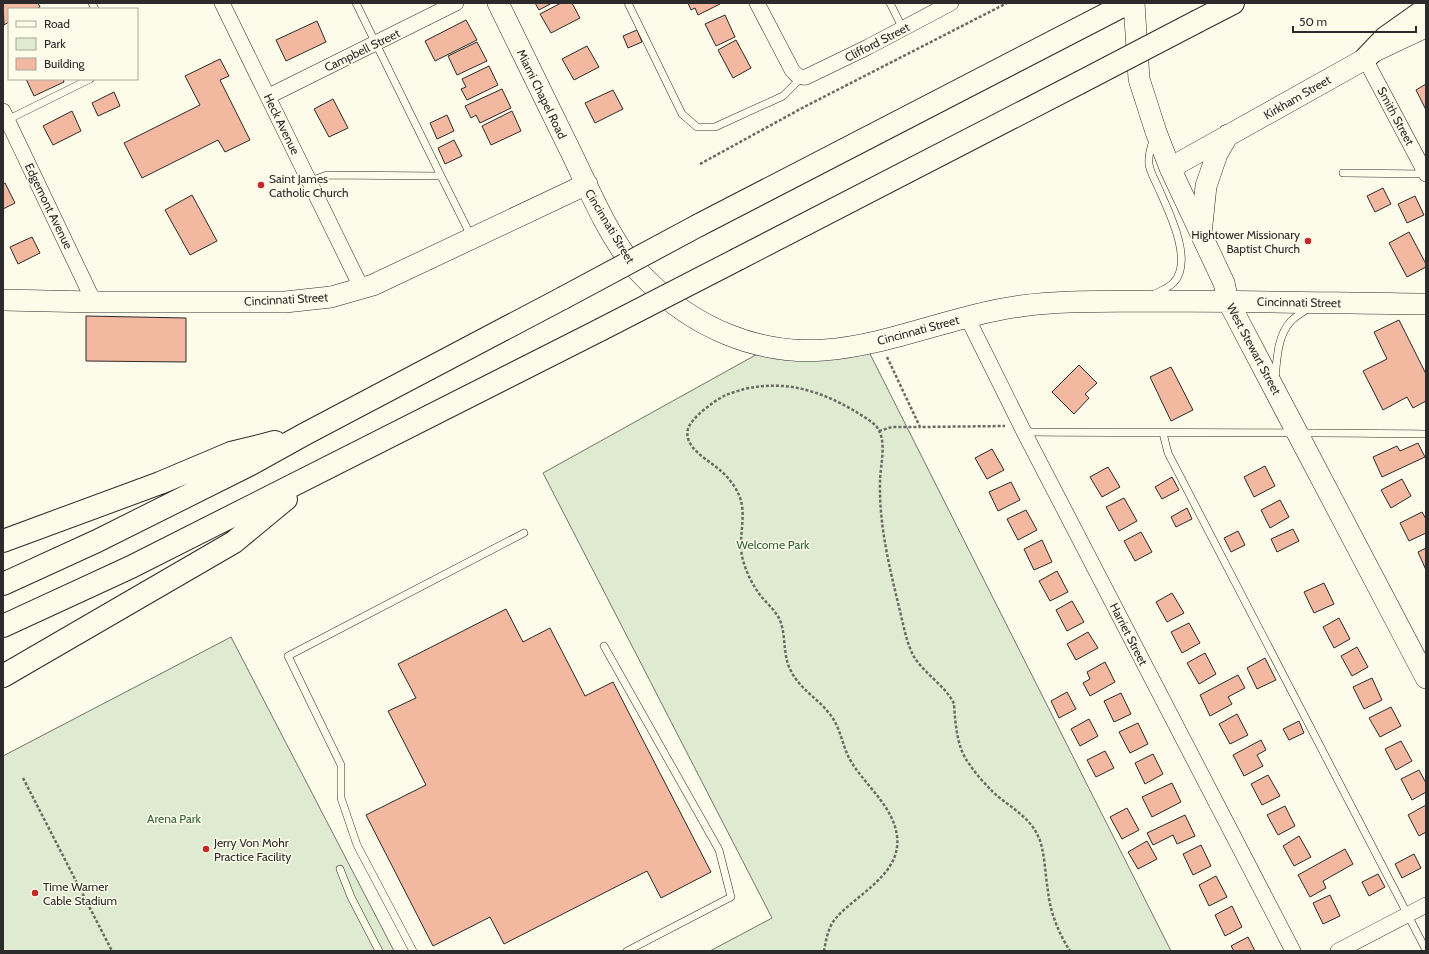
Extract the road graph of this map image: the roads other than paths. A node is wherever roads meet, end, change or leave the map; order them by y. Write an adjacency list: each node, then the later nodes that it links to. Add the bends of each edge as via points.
1 (222, 3): 19 (street, Heck Avenue)
2 (356, 3): 15 (lane)
3 (456, 3): 15 (street, Campbell Street)
4 (498, 3): 28 (street, Miami Chapel Road)
5 (628, 3): 17 (lane, via 682,114 697,127 714,127 783,96)
6 (757, 3): 17 (street, via 792,70)
7 (890, 3): 13 (lane)
8 (951, 3): 13 (street, Clifford Street)
9 (1128, 3): 43 (highway, bridge, via 699,225)
10 (1134, 3): 21 (street, West Stewart Street, via 1138,79)
11 (1233, 3): 45 (highway, bridge)
12 (1426, 9): 16 (highway, via 1385,38)
13 (903, 29): 17 (street, Clifford Street)
14 (1426, 30): 16 (street, Kirkham Street)
15 (376, 43): 19 (street, Campbell Street); 26 (lane)
16 (1365, 59): 22 (street, Kirkham Street); 25 (street, Smith Street)
17 (801, 78)
18 (88, 80): 20 (lane)
19 (269, 96): 27 (street, Heck Avenue)
20 (5, 115): 34 (street, Edgemont Avenue)
21 (1156, 132): 23 (street, West Stewart Street); 35 (lane, via 1150,148 1149,165 1176,228 1182,265 1175,281)
22 (1228, 135): 23 (street, Kirkham Street); 29 (street, via 1217,154 1206,186)
23 (1170, 168): 29 (street, West Stewart Street)
24 (1343, 173): 25 (lane)
25 (1426, 174)
26 (441, 176): 27 (lane, via 327,175); 30 (lane)
27 (310, 181): 31 (street, Heck Avenue)
28 (587, 184): 30 (street, Cincinnati Street); 38 (street, Cincinnati Street, via 632,265 662,296 720,332 748,342 796,350 855,347)
29 (1201, 235): 33 (street, West Stewart Street, via 1224,283)
30 (472, 239): 31 (street, Cincinnati Street)
31 (362, 289): 34 (street, Cincinnati Street, via 305,301)
32 (3, 300): 34 (street, Cincinnati Street)
33 (1228, 301): 35 (street, Cincinnati Street); 36 (street, Cincinnati Street); 39 (street, West Stewart Street)
34 (94, 302)
35 (1141, 302): 38 (street, Cincinnati Street, via 1040,304)
36 (1318, 302): 37 (street, Cincinnati Street); 39 (lane, via 1287,326 1279,346)
37 (1426, 304)
38 (966, 317): 40 (street, Harriet Street)
39 (1274, 387): 41 (street, West Stewart Street)
40 (1024, 432): 42 (lane); 60 (street, Harriet Street)
41 (1297, 432): 42 (lane); 44 (lane); 52 (street, West Stewart Street)
42 (1163, 433): 55 (lane, via 1168,453)
43 (305, 434): 47 (highway, via 231,453 160,483); 48 (highway, via 174,503)
44 (1426, 434)
45 (316, 474): 49 (highway, via 131,567); 51 (highway, via 234,542)
46 (524, 533): 58 (lane, via 288,656 341,765 341,798 357,845)
47 (3, 541)
48 (3, 584)
49 (3, 626)
50 (604, 646): 59 (lane, via 720,850 731,897)
51 (3, 676)
52 (1426, 678)
53 (340, 869): 57 (lane)
54 (1426, 905): 55 (street)
55 (1408, 914): 56 (lane); 61 (street)
56 (1426, 950)
57 (379, 951)
58 (413, 951)
59 (627, 951)
60 (1293, 951)
61 (1338, 951)

